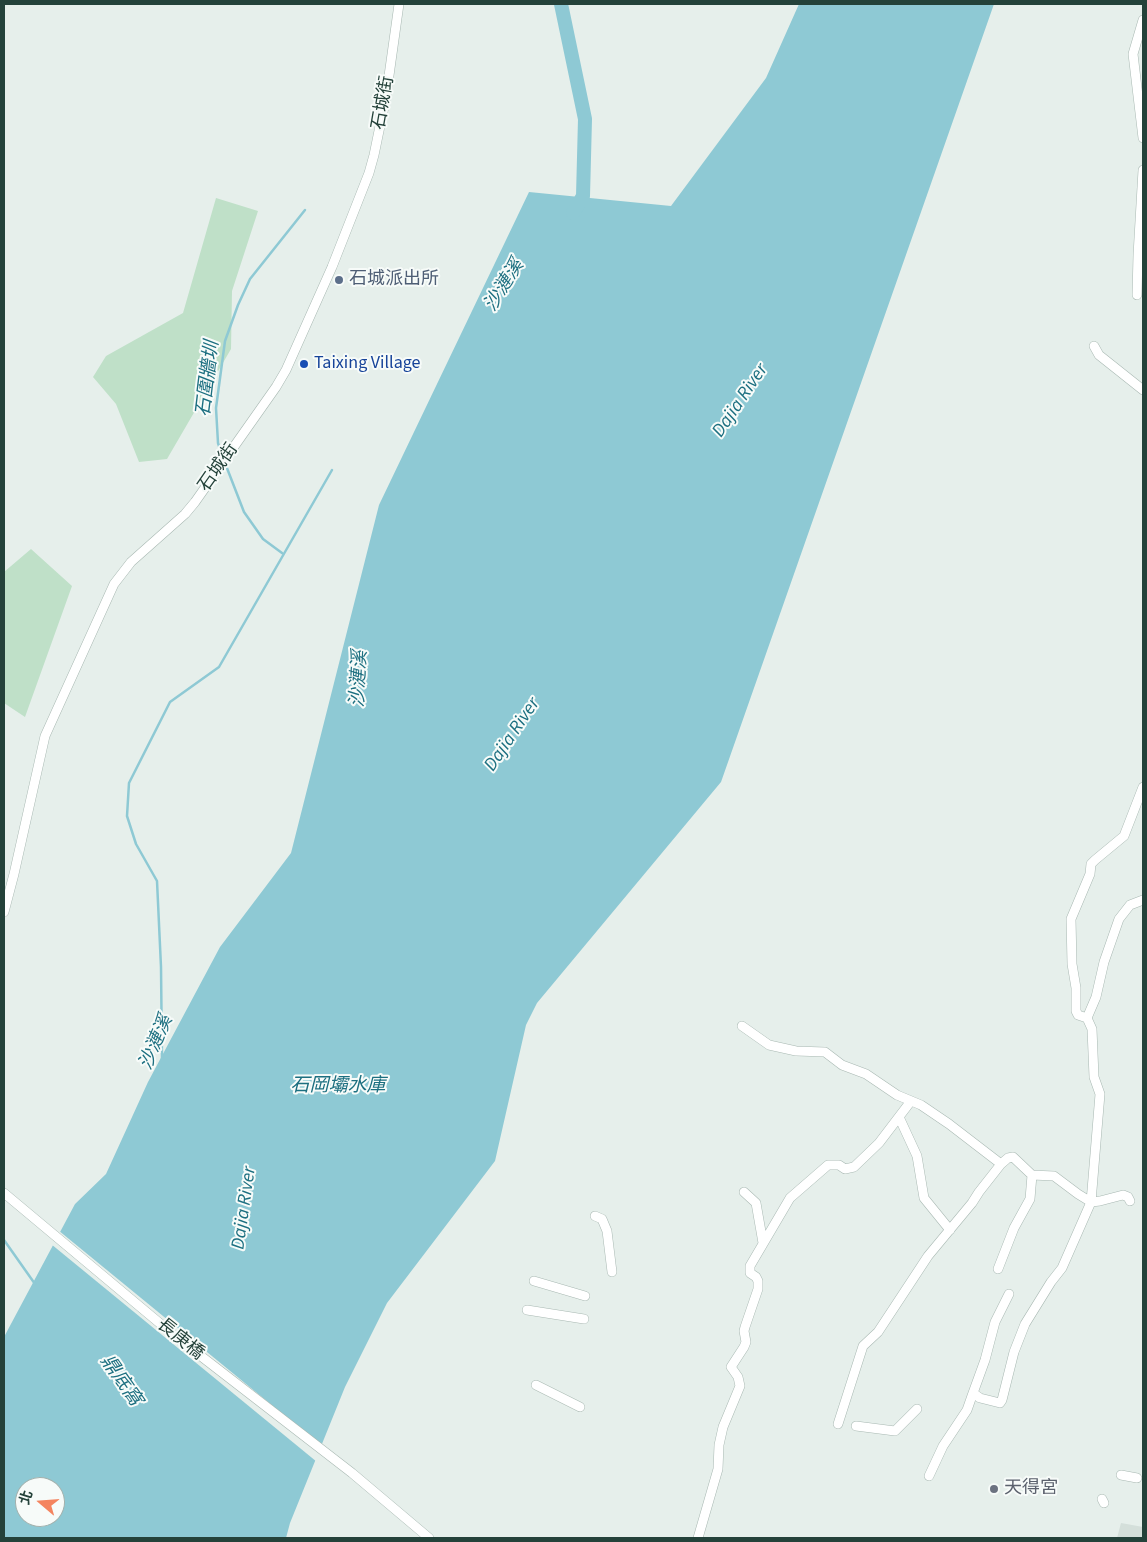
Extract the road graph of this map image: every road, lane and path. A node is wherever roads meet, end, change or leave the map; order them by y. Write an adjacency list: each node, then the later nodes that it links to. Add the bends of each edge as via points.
1 (398, 4): 10 (street, 石城街, via 374,154 332,267 276,387 195,502 131,562 114,584 45,736)
2 (1143, 20): 3 (street, via 1133,54)
3 (1143, 138)
4 (1143, 170): 5 (street)
5 (1137, 295)
6 (1094, 346): 7 (street, via 1099,355)
7 (1143, 390)
8 (1143, 787): 11 (street, via 1124,836 1091,864 1071,919 1076,1011)
9 (1143, 900): 11 (street, via 1130,906 1120,920)
10 (4, 912)
11 (1087, 1018): 20 (street, via 1092,1029 1094,1077 1100,1094)
12 (742, 1026): 13 (street, via 769,1045 796,1051 825,1052 842,1065 866,1074)
13 (910, 1102): 14 (street); 15 (street, via 921,1105 949,1124)
14 (898, 1117): 22 (street, via 917,1156 924,1198); 23 (street, via 879,1143 854,1167 845,1169 839,1165 828,1165 796,1192)
15 (1001, 1164): 16 (street, via 1013,1157); 22 (street)
16 (1032, 1175): 20 (street, via 1054,1176); 24 (street, via 1030,1199)
17 (744, 1192): 23 (street, via 756,1203)
18 (4, 1193): 40 (street, 長庚橋, via 175,1336 352,1473)
19 (1130, 1201): 20 (street, via 1123,1196)
20 (1091, 1202): 32 (street, via 1062,1268 1025,1324 1002,1400 1000,1403)
21 (595, 1216): 25 (street, via 602,1219 607,1231)
22 (950, 1230): 35 (street, via 928,1256 878,1332 863,1346)
23 (763, 1243): 41 (street, via 750,1266 750,1273 756,1277 758,1285 745,1327 746,1342 731,1367 740,1381 723,1427 718,1469)
24 (998, 1269)
25 (612, 1272)
26 (534, 1281): 28 (street)
27 (1009, 1294): 32 (street, via 995,1322)
28 (585, 1296)
29 (527, 1310): 30 (street)
30 (584, 1319)
31 (536, 1385): 33 (street)
32 (973, 1393): 38 (street, via 967,1410)
33 (580, 1407)
34 (917, 1409): 36 (street, via 896,1432)
35 (838, 1424)
36 (856, 1426)
37 (1121, 1475): 39 (street)
38 (929, 1476)
39 (1137, 1478)
40 (429, 1538)
41 (698, 1538)

